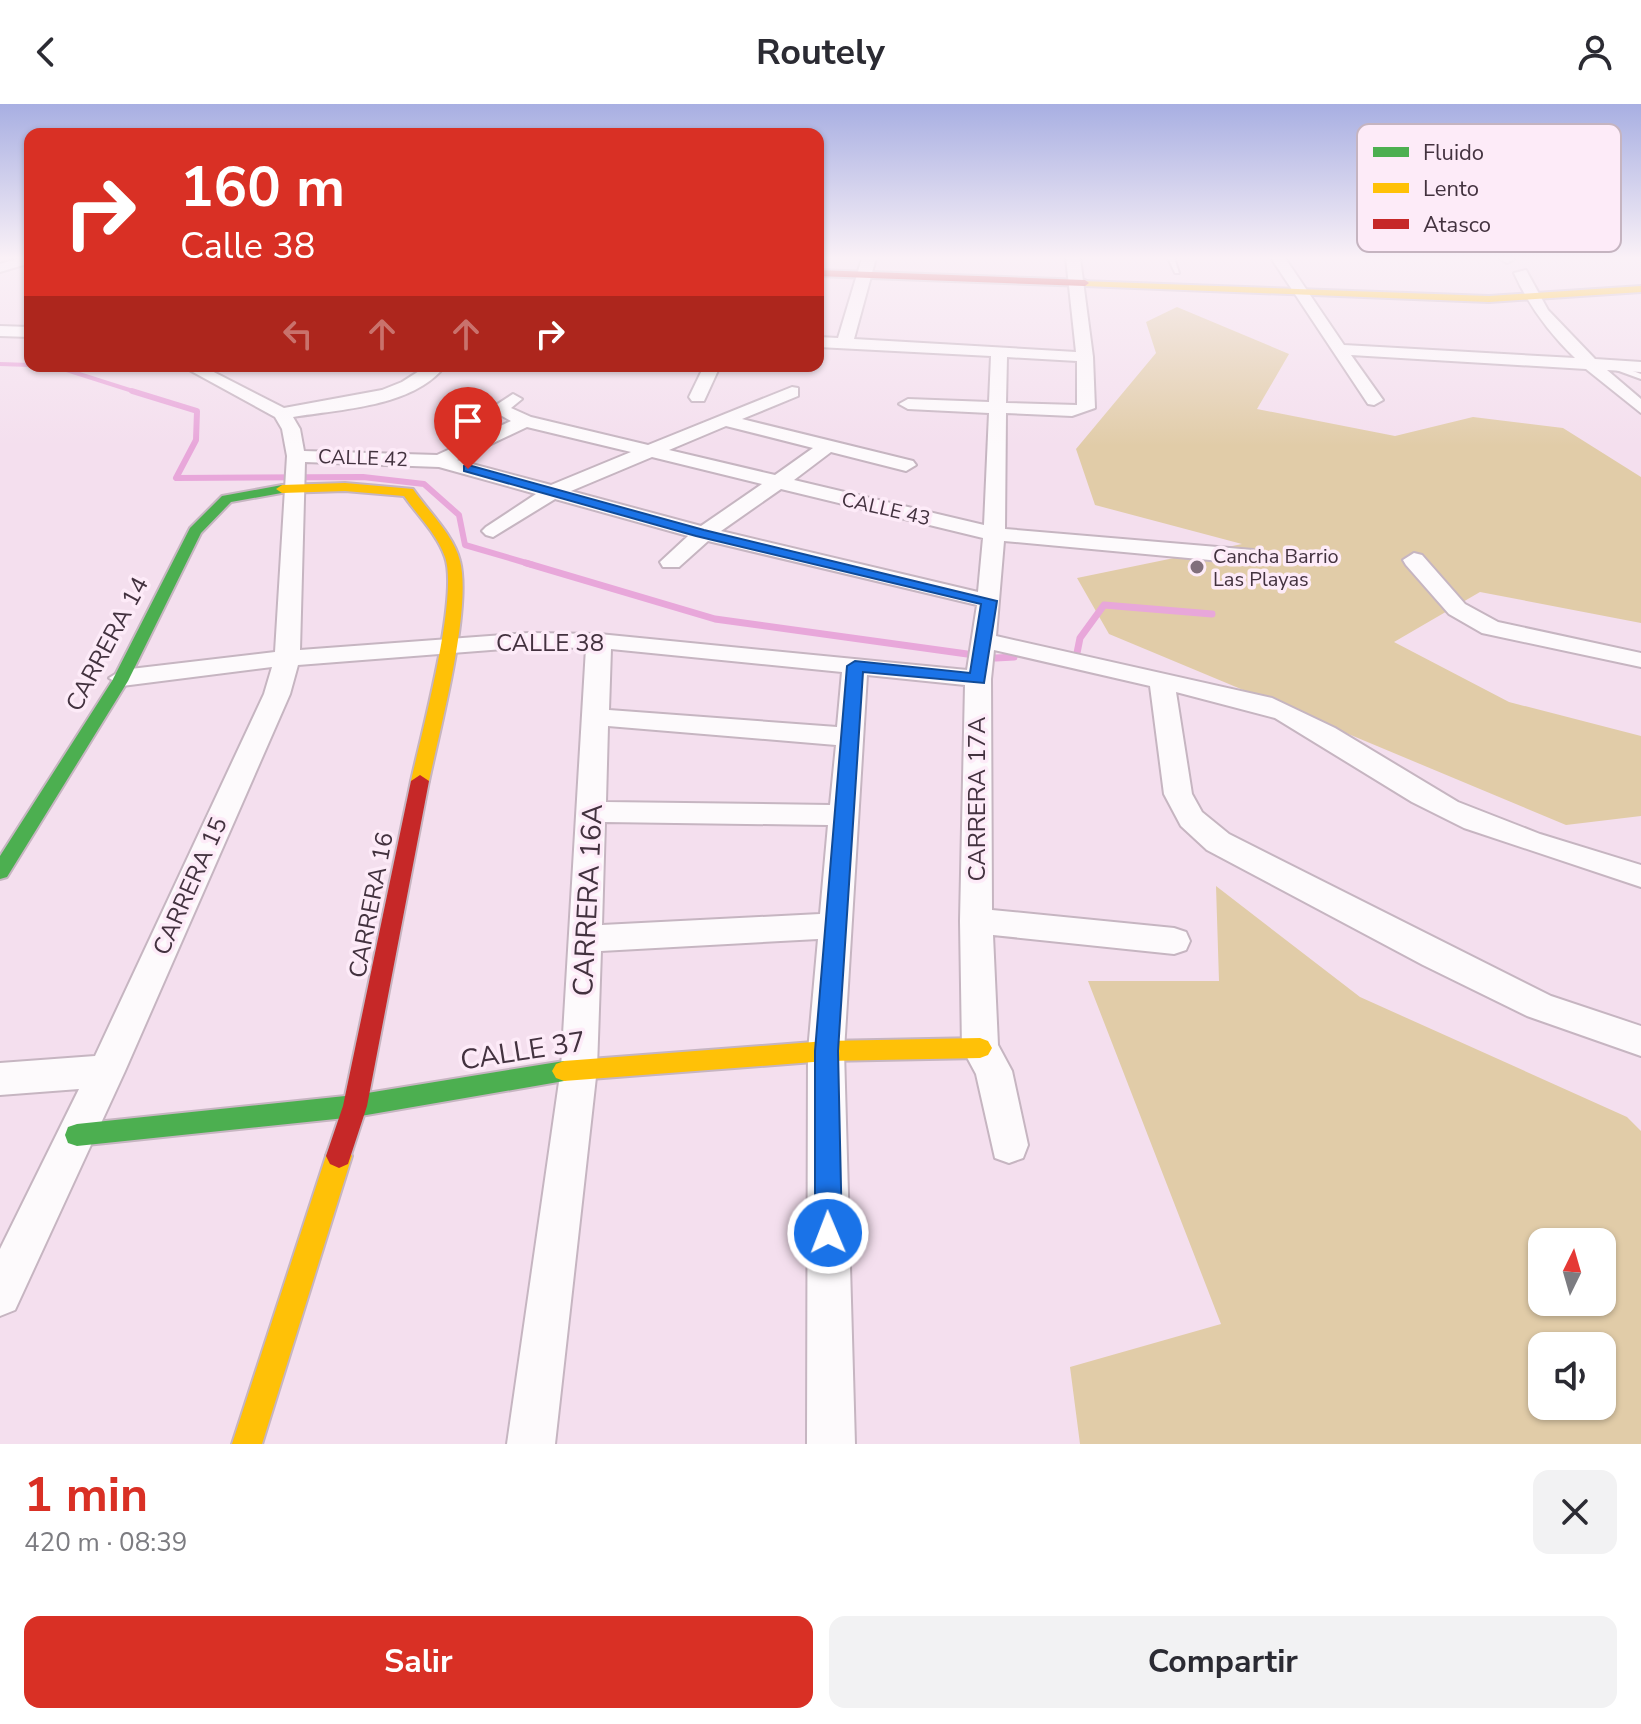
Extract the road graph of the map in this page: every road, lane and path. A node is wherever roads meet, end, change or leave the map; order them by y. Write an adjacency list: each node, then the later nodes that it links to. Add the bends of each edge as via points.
1 (851, 321): 8 (street)
2 (1081, 321): 11 (street)
3 (1319, 321): 9 (street)
4 (1551, 321): 12 (street)
5 (0, 331): 6 (street)
6 (24, 332)
7 (824, 342): 8 (street)
8 (845, 342): 10 (street)
9 (1338, 349): 12 (street); 22 (street)
10 (999, 353): 11 (street); 25 (street, CARRERA 17A)
11 (1085, 357): 25 (street, via 1089,405 1081,411)
12 (1590, 362): 13 (street); 24 (street)
13 (1611, 364): 14 (street); 18 (lane)
14 (1641, 367)
15 (202, 372): 26 (street)
16 (430, 372): 26 (street, via 419,382 388,392)
17 (709, 372): 20 (street)
18 (1641, 377)
19 (792, 392): 28 (street)
20 (698, 397)
21 (513, 399): 27 (street, via 499,409)
22 (1374, 400)
23 (908, 404): 25 (street)
24 (1641, 408)
25 (1000, 409): 38 (street, CARRERA 17A)
26 (282, 414): 33 (street, CARRERA 15, via 291,429)
27 (525, 421): 30 (street, CALLE 43); 31 (street)
28 (728, 421): 29 (street); 30 (street)
29 (826, 447): 32 (street); 34 (street)
30 (642, 451): 34 (street, CALLE 43); 35 (street)
31 (440, 461): 33 (street, CALLE 42); 35 (street, CALLE 42)
32 (906, 465)
33 (294, 474): 44 (street, CARRERA 16, via 408,492 454,561); 45 (street, CARRERA 15); 49 (street, CARRERA 14, via 220,504 184,547)
34 (779, 484): 37 (street); 38 (street, CALLE 43)
35 (552, 492): 36 (street); 37 (street, CALLE 42)
36 (493, 531)
37 (701, 533): 41 (street); 42 (street, CALLE 42)
38 (994, 534): 39 (street, CALLE 43); 42 (street, CARRERA 17A)
39 (1253, 557)
40 (1414, 560): 47 (street, via 1457,609 1490,628)
41 (671, 562)
42 (989, 601): 46 (street, CARRERA 17A)
43 (599, 641): 44 (street, CALLE 38); 48 (street, CALLE 38); 51 (street, CARRERA 16A)
44 (447, 646): 45 (street, CALLE 38); 67 (street, CARRERA 16)
45 (287, 658): 49 (street, CALLE 38); 65 (street, CARRERA 15, via 277,694)
46 (981, 658): 48 (street, CALLE 38); 50 (street, CALLE 38); 57 (street, CARRERA 17A)
47 (1641, 660)
48 (855, 666): 52 (street)
49 (122, 678): 55 (street, CARRERA 14)
50 (1162, 681): 56 (street, CALLE 38, via 1296,715 1423,796 1498,832); 61 (street, via 1178,794 1191,819 1218,842 1539,1006)
51 (595, 717): 52 (street); 53 (street, CARRERA 16A)
52 (849, 737): 54 (street)
53 (592, 812): 54 (street); 59 (street, CARRERA 16A)
54 (843, 815): 58 (street)
55 (0, 872)
56 (1641, 876)
57 (976, 921): 60 (street); 62 (street, CARRERA 17A)
58 (835, 926): 59 (street); 63 (street)
59 (586, 939): 64 (street, CARRERA 16A)
60 (1174, 941)
61 (1641, 1041)
62 (980, 1048): 63 (street, CALLE 37); 69 (street, CARRERA 17A, via 994,1071)
63 (826, 1051): 64 (street, CALLE 37); 73 (street)
64 (579, 1068): 67 (street, CALLE 37); 72 (street, CARRERA 16A)
65 (107, 1071): 66 (street); 68 (street, CARRERA 15)
66 (0, 1079)
67 (355, 1106): 68 (street, CALLE 37); 71 (street, CARRERA 16)
68 (77, 1135): 70 (street, CARRERA 15)
69 (1009, 1145)
70 (0, 1295)
71 (247, 1444)
72 (531, 1444)
73 (831, 1444)

